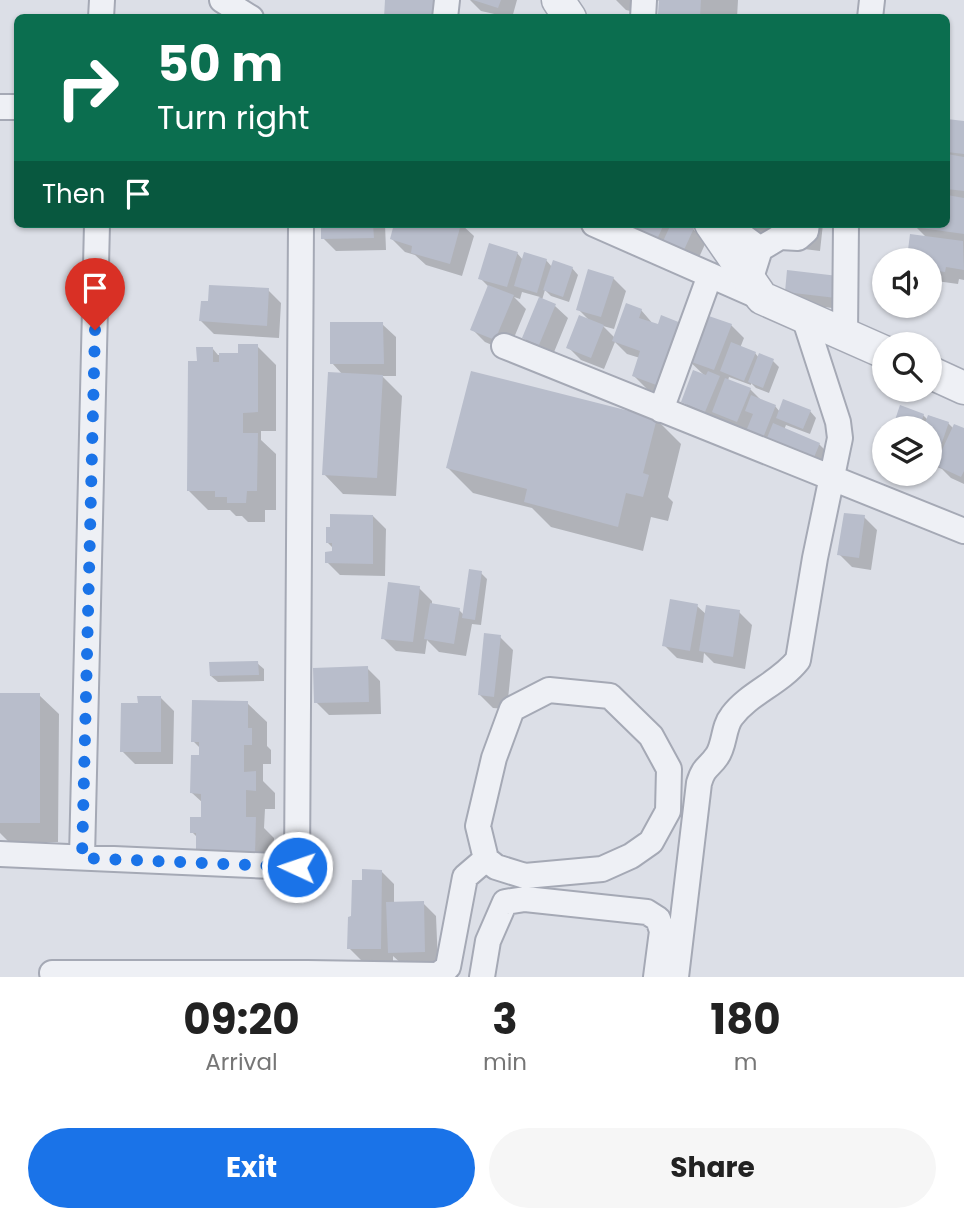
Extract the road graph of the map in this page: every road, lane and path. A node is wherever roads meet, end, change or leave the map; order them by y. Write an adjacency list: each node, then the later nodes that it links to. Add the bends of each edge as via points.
1 (222, 0): 2 (street)
2 (245, 14)
3 (97, 228): 23 (street)
4 (301, 228): 23 (street, via 297,867)
5 (603, 228): 11 (street)
6 (714, 228): 12 (street)
7 (731, 228): 10 (street)
8 (806, 228): 10 (street, via 798,238 780,237)
9 (846, 228): 14 (street)
10 (760, 249): 12 (street)
11 (710, 275): 12 (street); 19 (street)
12 (756, 290): 13 (street)
13 (804, 317): 14 (street); 20 (street, via 838,422 839,450)
14 (845, 335): 16 (street)
15 (504, 346): 19 (street)
16 (872, 347)
17 (942, 375): 18 (street)
18 (963, 380)
19 (661, 410): 20 (street)
20 (832, 480): 21 (street); 30 (street, via 798,660 729,719 717,757 701,777)
21 (964, 531)
22 (0, 854): 23 (street)
23 (82, 858)
24 (486, 859): 24 (street, via 525,876 602,870 651,842 668,811 669,769 651,736 610,696 548,690 512,709 494,758 478,826); 26 (street, via 465,877 448,967)
25 (52, 973): 27 (street)
26 (452, 974): 27 (street)
27 (308, 975)
28 (482, 977): 29 (street, via 488,941 505,902 525,899 647,912 658,919 662,931)
29 (656, 977)
30 (676, 977)

